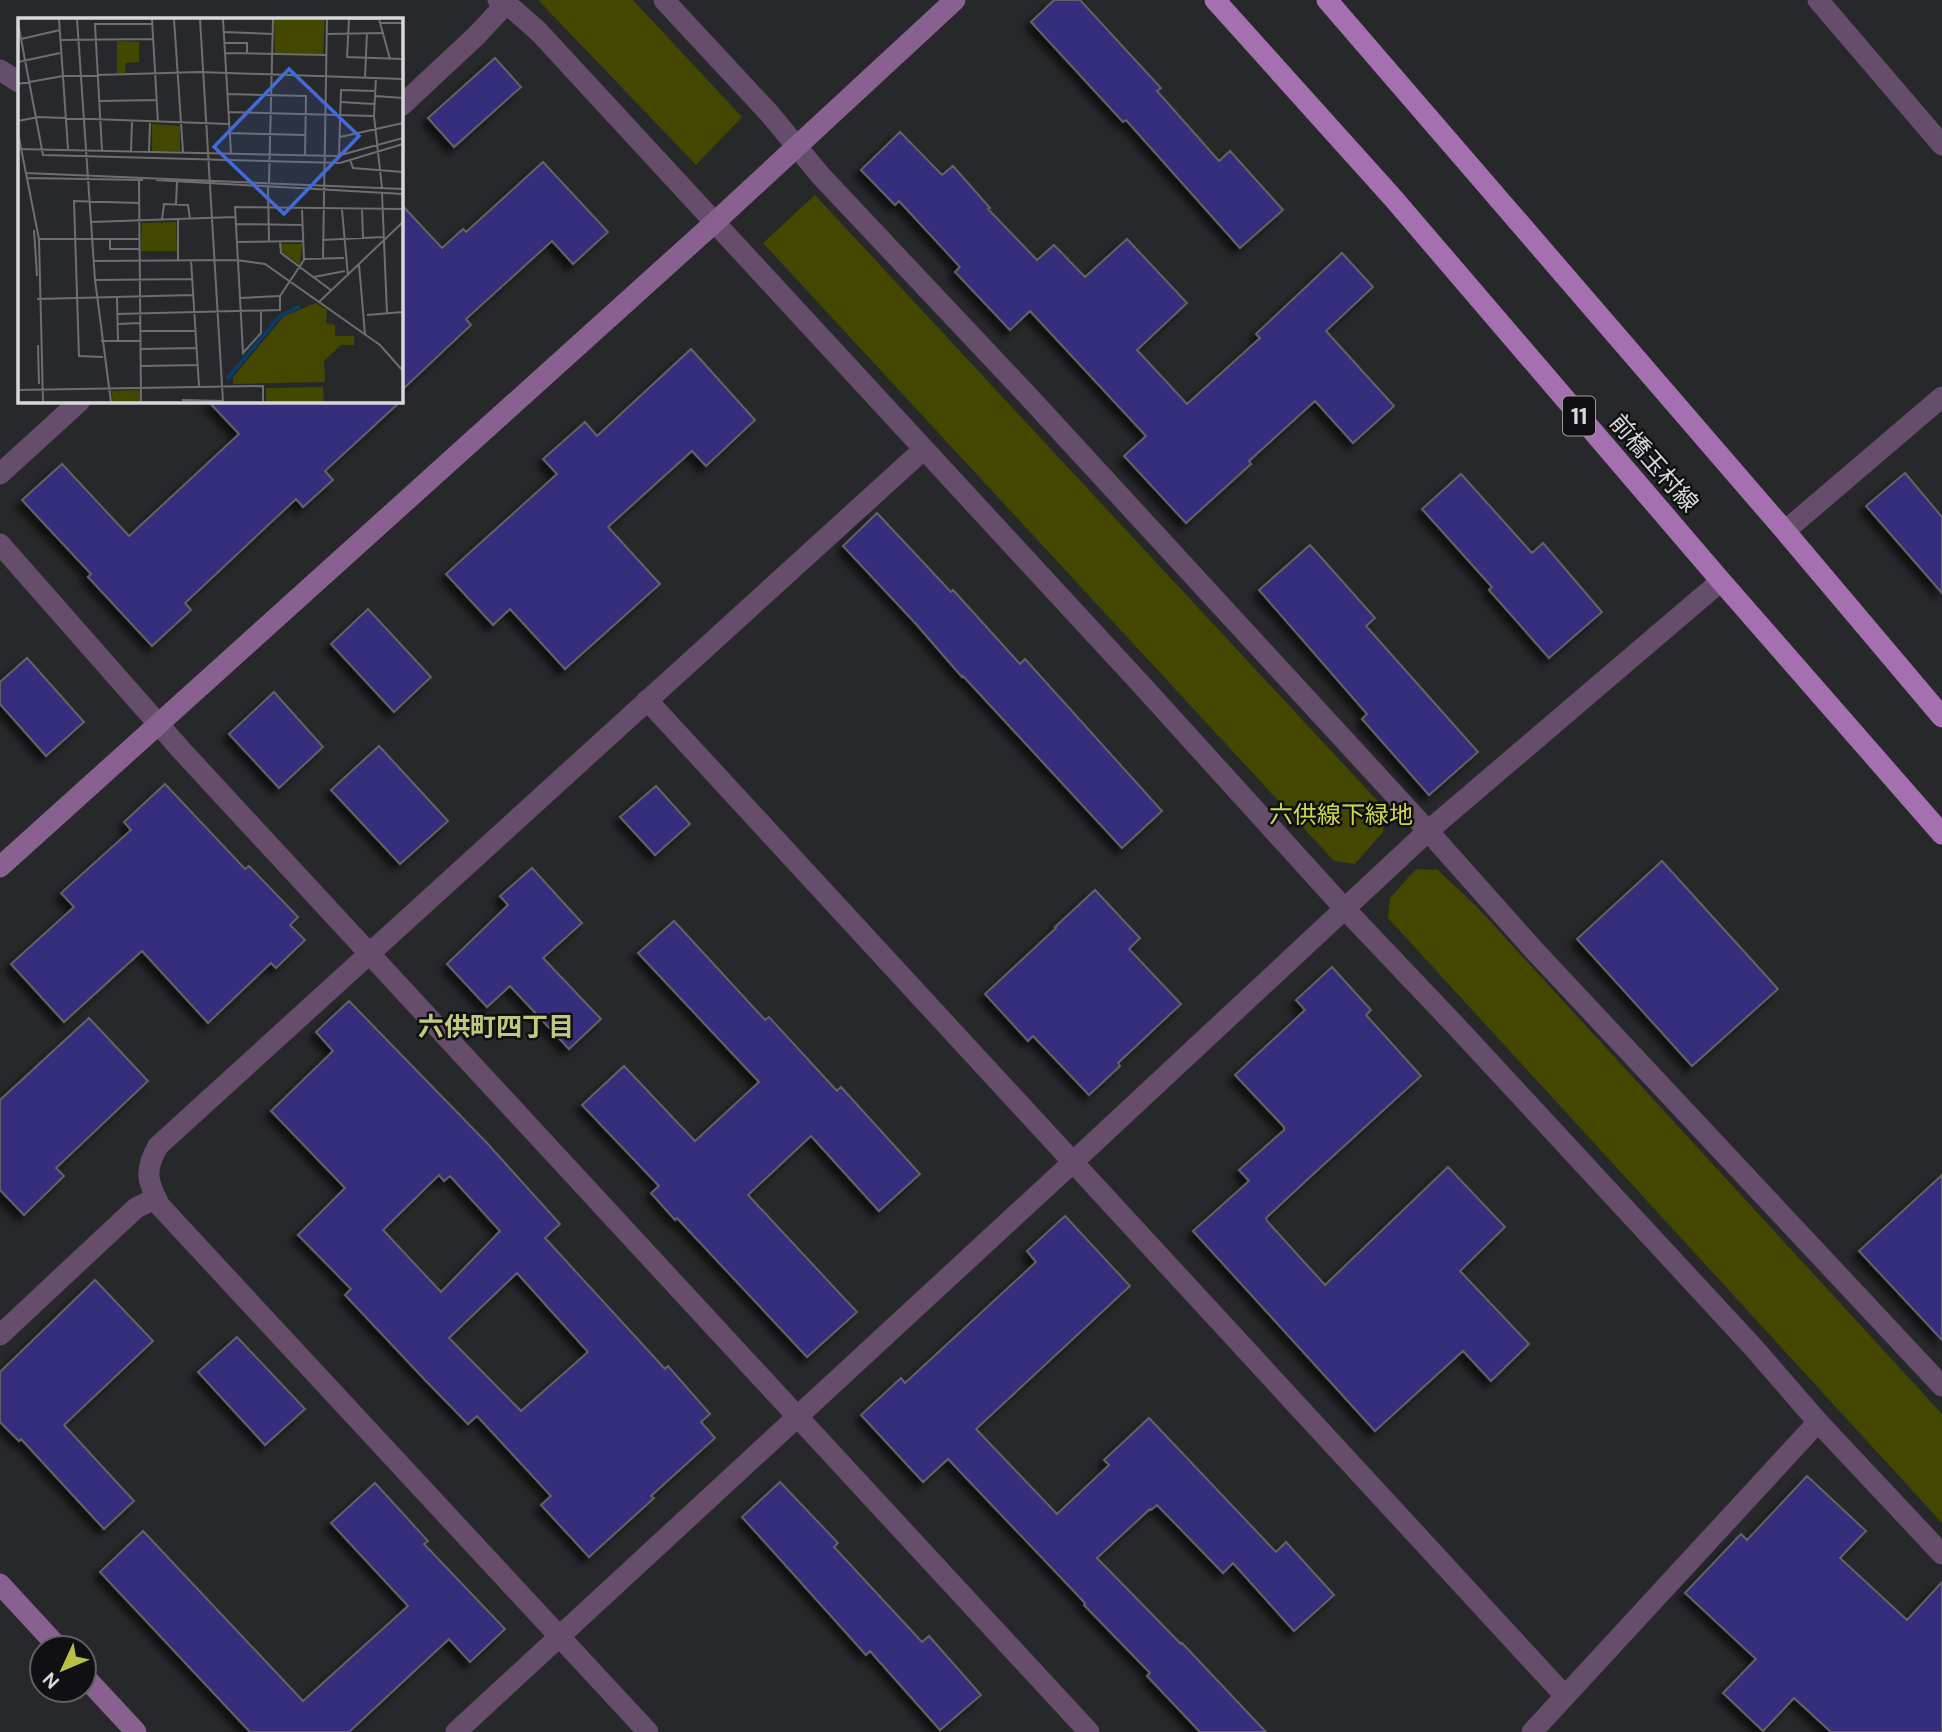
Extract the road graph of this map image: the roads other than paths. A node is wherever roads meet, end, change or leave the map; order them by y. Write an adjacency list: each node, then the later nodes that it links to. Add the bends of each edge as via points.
1 (664, 0): 11 (street)
2 (955, 0): 11 (street)
3 (1215, 0): 19 (main road, 前橋玉村線 / 11)
4 (1326, 0): 17 (main road)
5 (1818, 0): 10 (street)
6 (502, 2): 9 (street, via 476,36); 12 (street, via 539,32)
7 (0, 70): 8 (street)
8 (18, 81)
9 (402, 105)
10 (1942, 145)
11 (798, 147): 12 (street); 23 (street)
12 (714, 223): 15 (street); 22 (street)
13 (1942, 397): 17 (street)
14 (79, 402): 16 (street)
15 (924, 449): 20 (street); 26 (street)
16 (0, 474)
17 (1785, 531): 21 (main road)
18 (0, 544): 22 (street)
19 (1721, 581): 23 (street); 24 (main road, 前橋玉村線 / 11)
20 (647, 701): 27 (street); 28 (street)
21 (1942, 717)
22 (159, 724): 25 (street); 27 (street)
23 (1427, 831): 26 (street); 31 (street)
24 (1942, 834)
25 (0, 867)
26 (1344, 908): 28 (street); 33 (street, via 1753,1346)
27 (369, 953): 29 (street, via 158,1146 148,1174); 32 (street)
28 (1072, 1163): 32 (street); 39 (street)
29 (156, 1198): 30 (street, via 136,1208); 37 (street)
30 (0, 1335)
31 (1942, 1387)
32 (798, 1417): 37 (street); 43 (street)
33 (1818, 1422): 34 (street); 39 (street)
34 (1942, 1554)
35 (0, 1584): 36 (street)
36 (46, 1634)
37 (560, 1637): 41 (street); 42 (street)
38 (98, 1690): 40 (street)
39 (1565, 1696): 44 (street)
40 (136, 1732)
41 (456, 1732)
42 (648, 1732)
43 (1089, 1732)
44 (1532, 1732)

